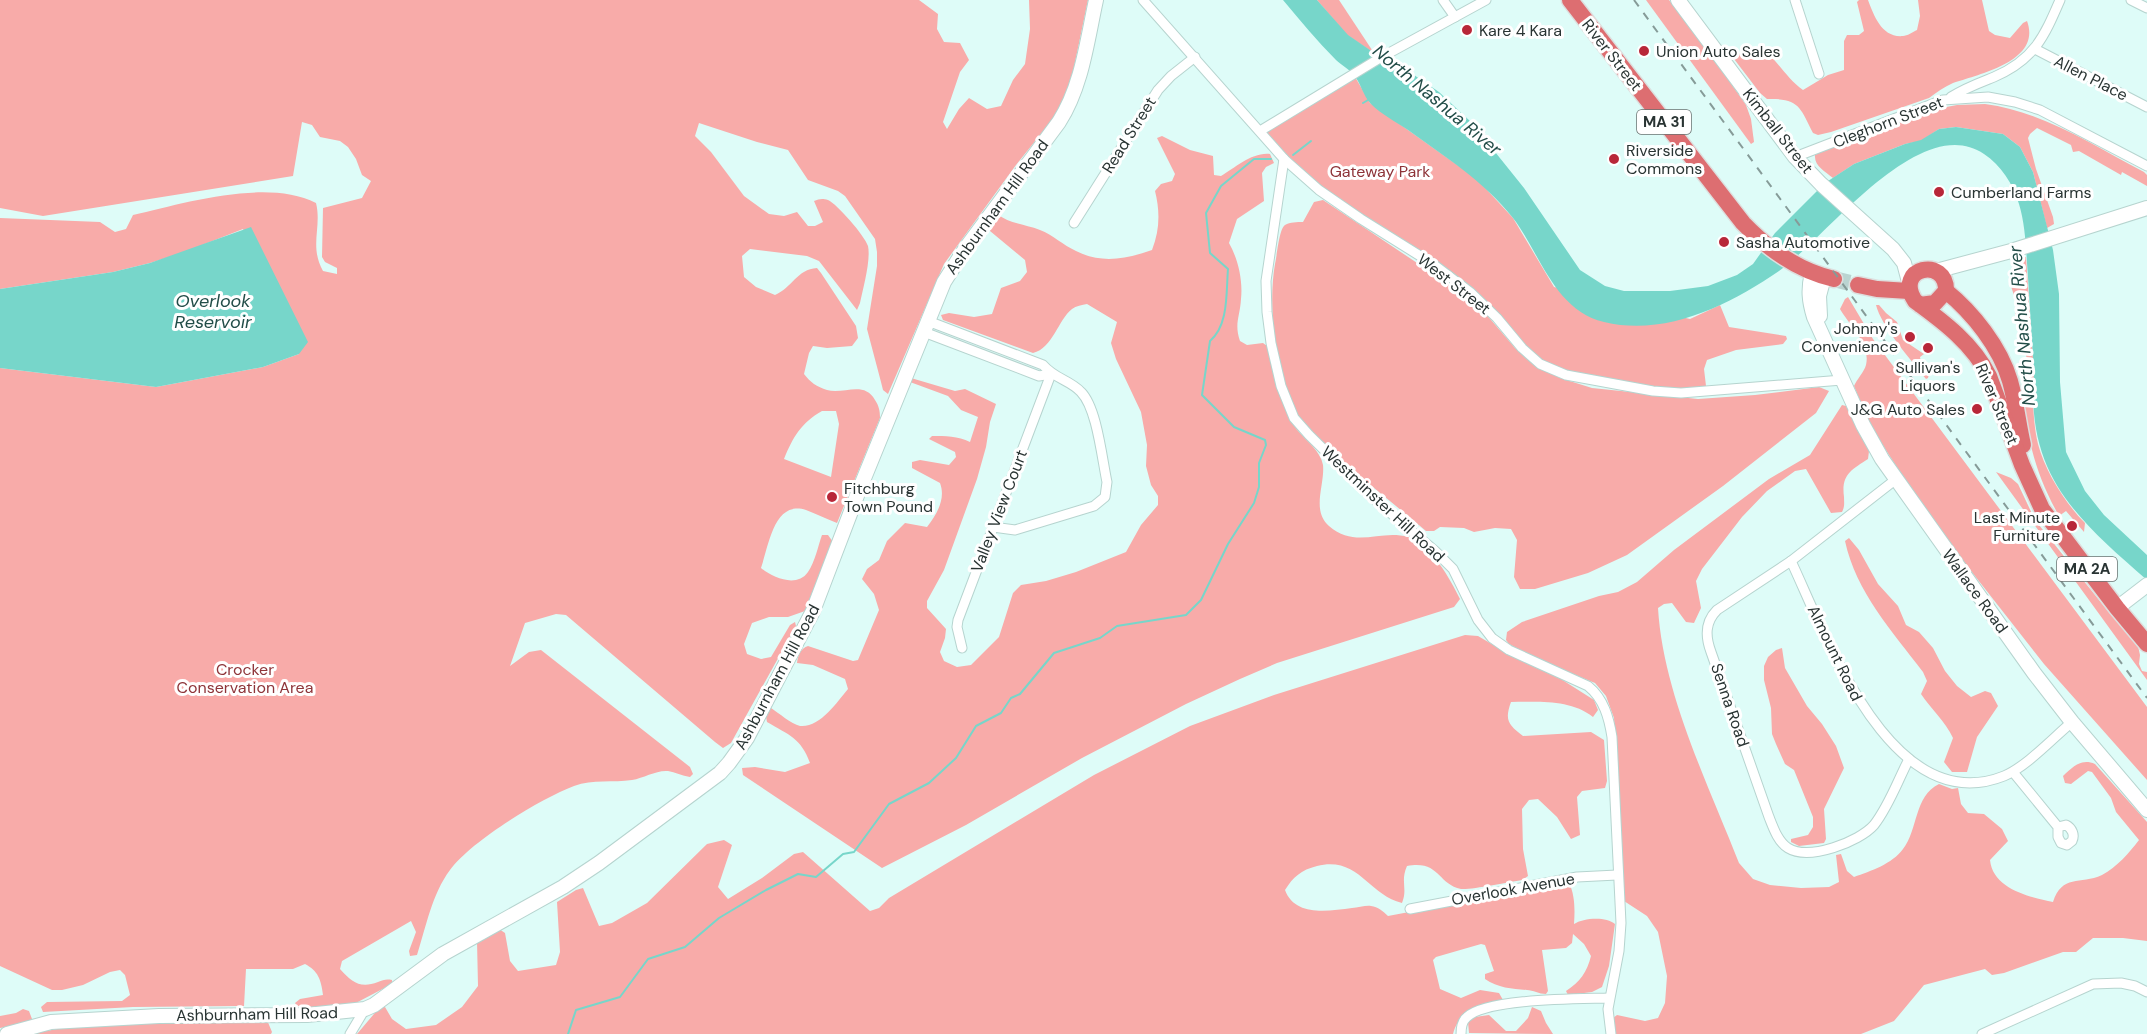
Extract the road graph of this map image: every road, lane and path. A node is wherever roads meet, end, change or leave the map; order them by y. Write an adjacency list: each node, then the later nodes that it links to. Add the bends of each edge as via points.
1 (1096, 0): 28 (street, Ashburnham Hill Road, via 1070,103 952,268)
2 (1143, 0): 13 (street, West Street)
3 (1443, 0): 11 (street)
4 (1486, 0): 11 (street)
5 (1570, 0): 24 (highway, River Street / MA 31, via 1740,219 1761,241)
6 (1678, 0): 18 (street, Kimball Street / MA 2A)
7 (1795, 0): 14 (street)
8 (2060, 0): 12 (street)
9 (2131, 0): 10 (street)
10 (2147, 8)
11 (1455, 16): 17 (street)
12 (2035, 49): 15 (street, via 2003,73 1967,87); 16 (street, Allen Place)
13 (1195, 57): 17 (street, West Street); 22 (street, Read Street, via 1158,90)
14 (1819, 74)
15 (1949, 99): 18 (street, Cleghorn Street); 20 (street, Cleghorn Street, via 1997,98 2024,104)
16 (2147, 107)
17 (1260, 131): 19 (street, West Street)
18 (1795, 157): 23 (street, Kimball Street / MA 2A)
19 (1284, 159): 30 (street, West Street, via 1319,190 1470,292 1540,364 1566,375 1681,393); 44 (street, Westminster Hill Road, via 1266,290 1270,343 1289,409 1309,435 1373,498 1453,569 1478,620 1492,638 1509,650 1582,682 1598,695 1611,737)
20 (2147, 165)
21 (2147, 208): 25 (street)
22 (1074, 223)
23 (1893, 249): 25 (street, Kimball Street / MA 2A); 25 (street, Kimball Street / MA 2A)
24 (1823, 277): 30 (street, Wallace Road, via 1818,305)
25 (1927, 280): 26 (highway, via 1877,290); 27 (highway, MA 2A, via 1915,302); 27 (highway, via 1935,303); 32 (highway, River Street / MA 2A, via 1969,313 2000,356 2010,380)
26 (1858, 285)
27 (1920, 305): 32 (highway, River Street / MA 2A, via 1958,335 1985,369)
28 (925, 326): 29 (street, via 933,323 1043,365); 48 (street, Ashburnham Hill Road, via 813,611 747,738 729,763 699,790 599,863 443,954)
29 (1051, 374): 33 (street, Valley View Court); 33 (street, via 1077,387 1087,400 1107,482 1104,499 1094,506 1024,528)
30 (1842, 380): 31 (street, Wallace Road)
31 (1895, 480): 34 (street, Senna Road); 39 (street, Wallace Road)
32 (2033, 489): 36 (highway, River Street / MA 2A, via 2049,519)
33 (993, 527): 38 (street, Valley View Court, via 958,620)
34 (1791, 561): 40 (street, Almount Road, via 1855,696 1876,727); 40 (street, Senna Road, via 1717,610 1707,629 1711,651 1769,817 1783,844 1791,850 1807,852 1862,836 1881,814)
35 (2142, 588): 36 (street)
36 (2117, 608): 37 (highway, River Street / MA 2A)
37 (2147, 644)
38 (962, 648)
39 (2072, 722): 41 (street, Almount Road); 42 (street, Wallace Road)
40 (1909, 759): 41 (street, Almount Road, via 1941,777 1960,782 1991,780)
41 (2013, 772): 43 (street)
42 (2147, 810)
43 (2058, 827)
44 (1617, 875): 45 (street, Overlook Avenue, via 1577,877); 47 (street, Westminster Hill Road, via 1620,943)
45 (1410, 909)
46 (2147, 992): 53 (street, via 2121,983 2093,984)
47 (1609, 998): 51 (street, via 1520,1002 1481,1010 1467,1016); 52 (street, Westminster Hill Road)
48 (365, 1009): 49 (street, Ashburnham Hill Road, via 307,1015 90,1019 51,1022); 50 (street)
49 (7, 1034)
50 (350, 1034)
51 (1461, 1034)
52 (1611, 1034)
53 (1982, 1034)

